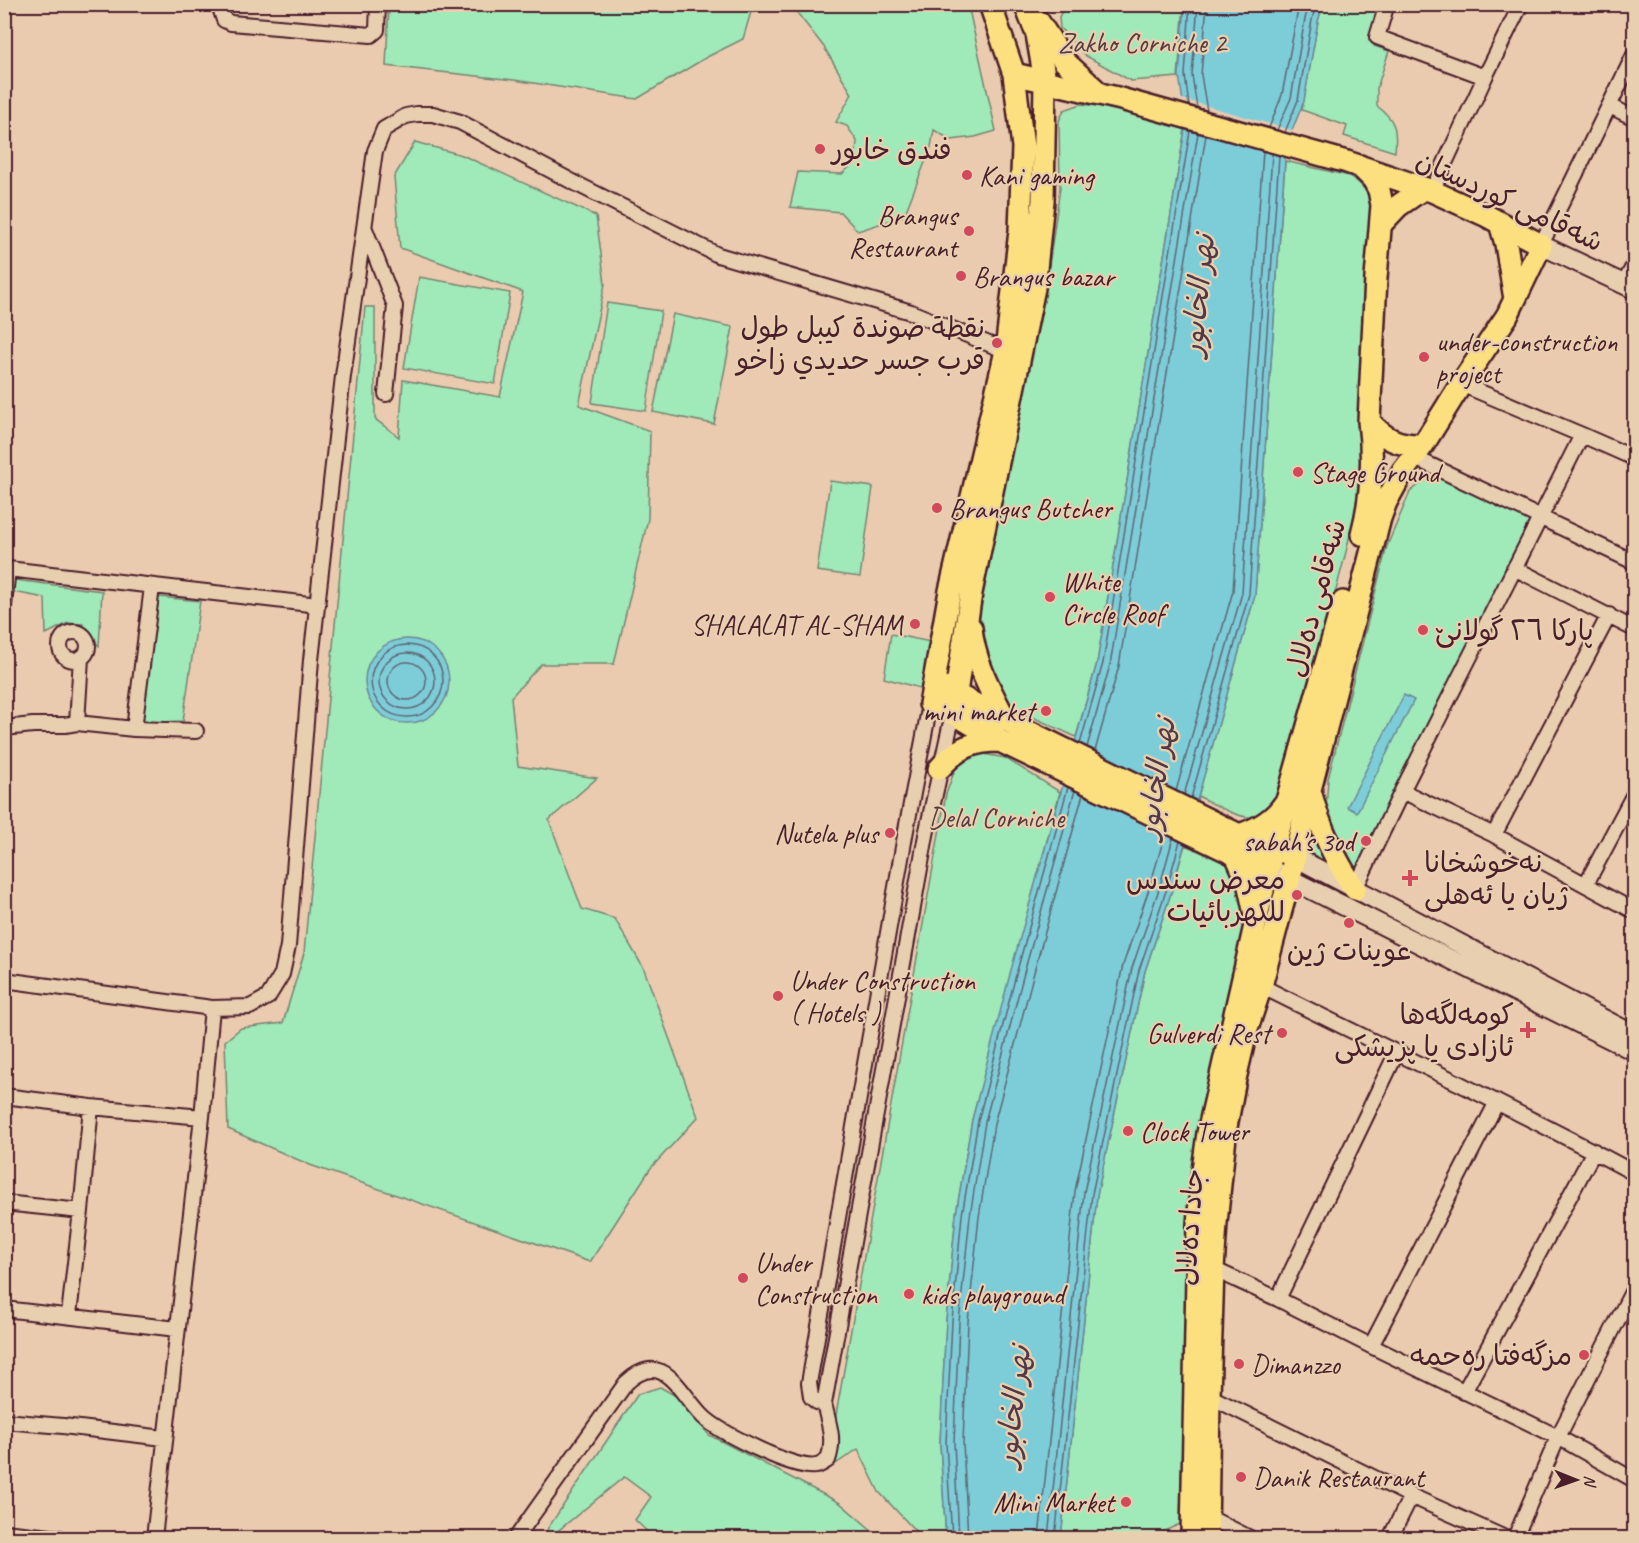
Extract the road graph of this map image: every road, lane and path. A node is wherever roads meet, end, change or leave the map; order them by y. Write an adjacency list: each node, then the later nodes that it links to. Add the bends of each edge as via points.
1 (221, 4): 2 (street, via 224,20 231,23 371,35 377,30)
2 (378, 4)
3 (990, 4): 8 (main road)
4 (1026, 4): 10 (main road); 11 (main road, via 1064,62)
5 (1387, 4): 9 (street, via 1377,36)
6 (1521, 4): 9 (street)
7 (1635, 55): 12 (street)
8 (1012, 68): 10 (main road, شەقامی کوردستان); 23 (main road, via 1023,147 1020,231)
9 (1485, 77): 15 (street)
10 (1045, 81): 11 (main road, شەقامی کوردستان); 37 (main road, via 1042,201 1034,288)
11 (1108, 95): 14 (main road, شەقامی کوردستان)
12 (1610, 106): 13 (street); 19 (street)
13 (1635, 118)
14 (1354, 164): 15 (main road, شەقامی کوردستان); 17 (main road, شەقامی دەلال, via 1373,179 1379,190)
15 (1428, 189): 16 (main road, شەقامی کوردستان); 17 (main road, via 1398,206)
16 (1500, 223): 19 (main road, شەقامی کوردستان); 22 (main road)
17 (1381, 224): 26 (main road, شەقامی دەلال)
18 (364, 227): 23 (street, via 375,151 384,129 406,116 433,114 460,122 718,255 911,312); 25 (street, via 395,306); 36 (street)
19 (1541, 245): 21 (main road, شەقامی کوردستان); 22 (main road, شەقامی دەلال)
20 (1635, 265): 21 (street)
21 (1629, 287)
22 (1515, 299): 24 (main road, شەقامی دەلال)
23 (1006, 351): 41 (main road, via 950,591)
24 (1461, 384): 27 (street); 28 (main road, شەقامی دەلال)
25 (386, 394)
26 (1370, 421): 28 (main road, via 1387,438); 53 (main road, شەقامی دەلال, via 1373,466 1368,511)
27 (1582, 435): 29 (street); 30 (street)
28 (1418, 451): 30 (street); 50 (main road, شەقامی دەلال, via 1394,486 1380,518)
29 (1635, 458)
30 (1541, 517): 31 (street); 32 (street)
31 (1635, 562)
32 (1514, 568): 38 (street); 51 (street)
33 (6, 576): 34 (street, via 8,569); 35 (street)
34 (152, 586): 36 (street); 46 (street)
35 (4, 604)
36 (318, 605): 67 (street, via 288,946 282,974 268,997 250,1007)
37 (969, 612): 42 (main road); 44 (main road, via 973,644 985,681)
38 (1609, 615): 39 (street); 56 (street)
39 (1635, 628)
40 (81, 658): 43 (street)
41 (932, 694): 42 (main road); 54 (street)
42 (954, 703): 44 (main road); 48 (main road); 49 (street)
43 (77, 723): 45 (street); 46 (street)
44 (1012, 723): 57 (main road)
45 (4, 728)
46 (134, 729): 47 (street)
47 (196, 731)
48 (1006, 744): 49 (main road, via 972,744); 57 (main road)
49 (939, 769): 55 (street)
50 (1310, 790): 58 (main road, شەقامی دەلال); 62 (main road, via 1328,842)
51 (1402, 791): 56 (street); 62 (street)
52 (1635, 794): 61 (street)
53 (1289, 797): 57 (main road, via 1268,821); 59 (main road, شەقامی دەلال)
54 (906, 830): 55 (street); 87 (street, via 809,1383 811,1397)
55 (926, 835): 87 (street)
56 (1494, 835): 61 (street)
57 (1234, 843): 59 (main road); 64 (main road, via 1248,882)
58 (1295, 857): 59 (main road); 60 (main road, جادا دەلال); 62 (main road)
59 (1271, 858): 60 (main road); 64 (main road)
60 (1289, 878): 66 (main road, جادا دەلال); 68 (main road)
61 (1586, 884): 63 (street)
62 (1355, 889): 68 (main road)
63 (1635, 911)
64 (1255, 927): 98 (main road, جادا دەلال, via 1217,1088 1202,1178)
65 (4, 980): 67 (street)
66 (1261, 986): 69 (street); 78 (main road, جادا دەلال, via 1246,1032 1226,1127)
67 (212, 1008): 73 (street)
68 (1634, 1038)
69 (1396, 1054): 71 (street); 80 (street)
70 (4, 1096): 72 (street)
71 (1497, 1102): 74 (street); 84 (street)
72 (91, 1107): 73 (street); 77 (street)
73 (202, 1117): 83 (street)
74 (1594, 1151): 75 (street); 85 (street)
75 (1635, 1173)
76 (4, 1203): 77 (street)
77 (81, 1211): 82 (street)
78 (1214, 1269): 80 (street); 86 (main road, جادا دەلال)
79 (1635, 1288): 89 (street)
80 (1278, 1299): 84 (street)
81 (4, 1309): 82 (street)
82 (69, 1315): 83 (street)
83 (177, 1329): 90 (street)
84 (1371, 1346): 85 (street)
85 (1464, 1392): 89 (street)
86 (1209, 1396): 92 (street); 93 (main road, جادا دەلال)
87 (824, 1404): 97 (street, via 832,1439 828,1460 817,1466 802,1466 705,1419 666,1374 642,1372 626,1383)
88 (4, 1421): 90 (street)
89 (1558, 1437): 91 (street); 103 (street)
90 (164, 1438): 96 (street)
91 (1635, 1480)
92 (1411, 1496): 101 (street); 102 (street)
93 (1208, 1517): 99 (main road, جادا دەلال); 100 (street)
94 (4, 1532): 95 (street)
95 (60, 1539)
96 (154, 1539)
97 (516, 1539)
98 (1192, 1539)
99 (1207, 1539)
100 (1250, 1539)
101 (1390, 1539)
102 (1505, 1539)
103 (1515, 1539)

